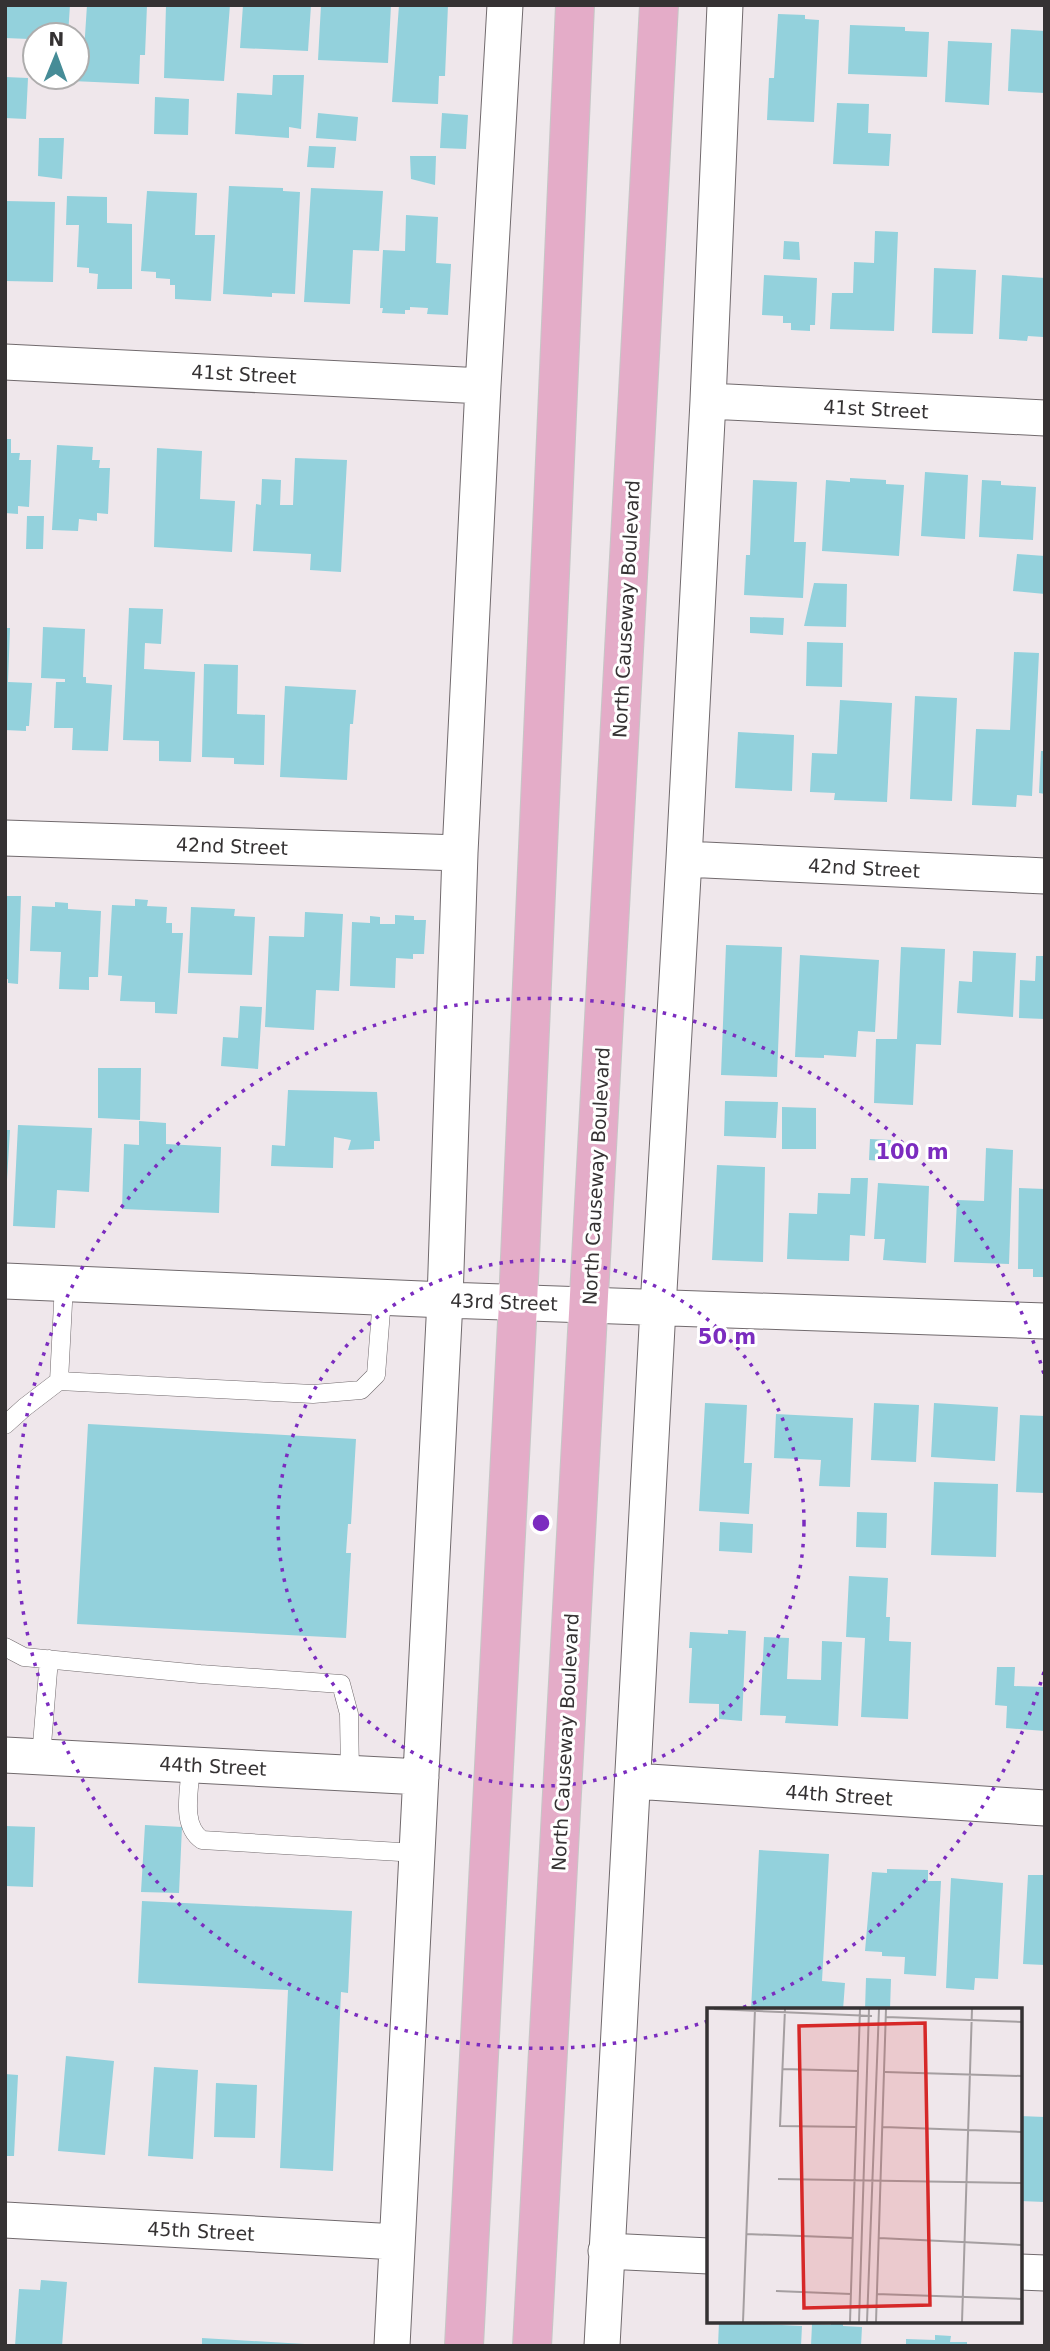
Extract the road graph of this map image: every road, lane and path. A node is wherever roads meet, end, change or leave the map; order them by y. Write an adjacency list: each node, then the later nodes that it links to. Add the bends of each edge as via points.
1 (505, 5): 6 (street)
2 (575, 5): 17 (highway)
3 (659, 5): 18 (highway, North Causeway Boulevard)
4 (725, 5): 7 (street)
5 (5, 362): 6 (street, 41st Street)
6 (482, 386): 10 (street)
7 (708, 401): 8 (street, 41st Street); 11 (street)
8 (1045, 418)
9 (5, 838): 10 (street, 42nd Street)
10 (460, 853): 16 (street)
11 (684, 859): 12 (street, 42nd Street); 19 (street)
12 (1045, 876)
13 (5, 1281): 14 (street, 43rd Street)
14 (64, 1284): 15 (street, 43rd Street); 21 (lane)
15 (382, 1298): 16 (street, 43rd Street); 21 (lane, via 376,1375 360,1390 313,1394)
16 (445, 1300): 17 (street, 43rd Street); 29 (street)
17 (518, 1303): 18 (street, 43rd Street); 40 (highway)
18 (589, 1305): 19 (street, 43rd Street); 41 (highway, North Causeway Boulevard)
19 (658, 1308): 20 (street, 43rd Street); 30 (street)
20 (1045, 1321)
21 (60, 1381): 22 (lane)
22 (5, 1425)
23 (5, 1647): 24 (lane, via 24,1657)
24 (48, 1659): 26 (lane); 28 (lane, via 341,1684 349,1714)
25 (5, 1755): 26 (street, 44th Street)
26 (41, 1757): 27 (street, 44th Street)
27 (191, 1765): 28 (street, 44th Street); 32 (lane, via 189,1826 202,1840)
28 (350, 1774): 29 (street, 44th Street)
29 (421, 1777): 32 (street)
30 (634, 1781): 31 (street, 44th Street); 35 (street)
31 (1045, 1808)
32 (417, 1853): 34 (street)
33 (5, 2220): 34 (street, 45th Street)
34 (397, 2242): 39 (street)
35 (606, 2250): 36 (street); 42 (street)
36 (707, 2256)
37 (1022, 2272): 38 (street)
38 (1045, 2273)
39 (392, 2346)
40 (464, 2346)
41 (532, 2346)
42 (602, 2346)

